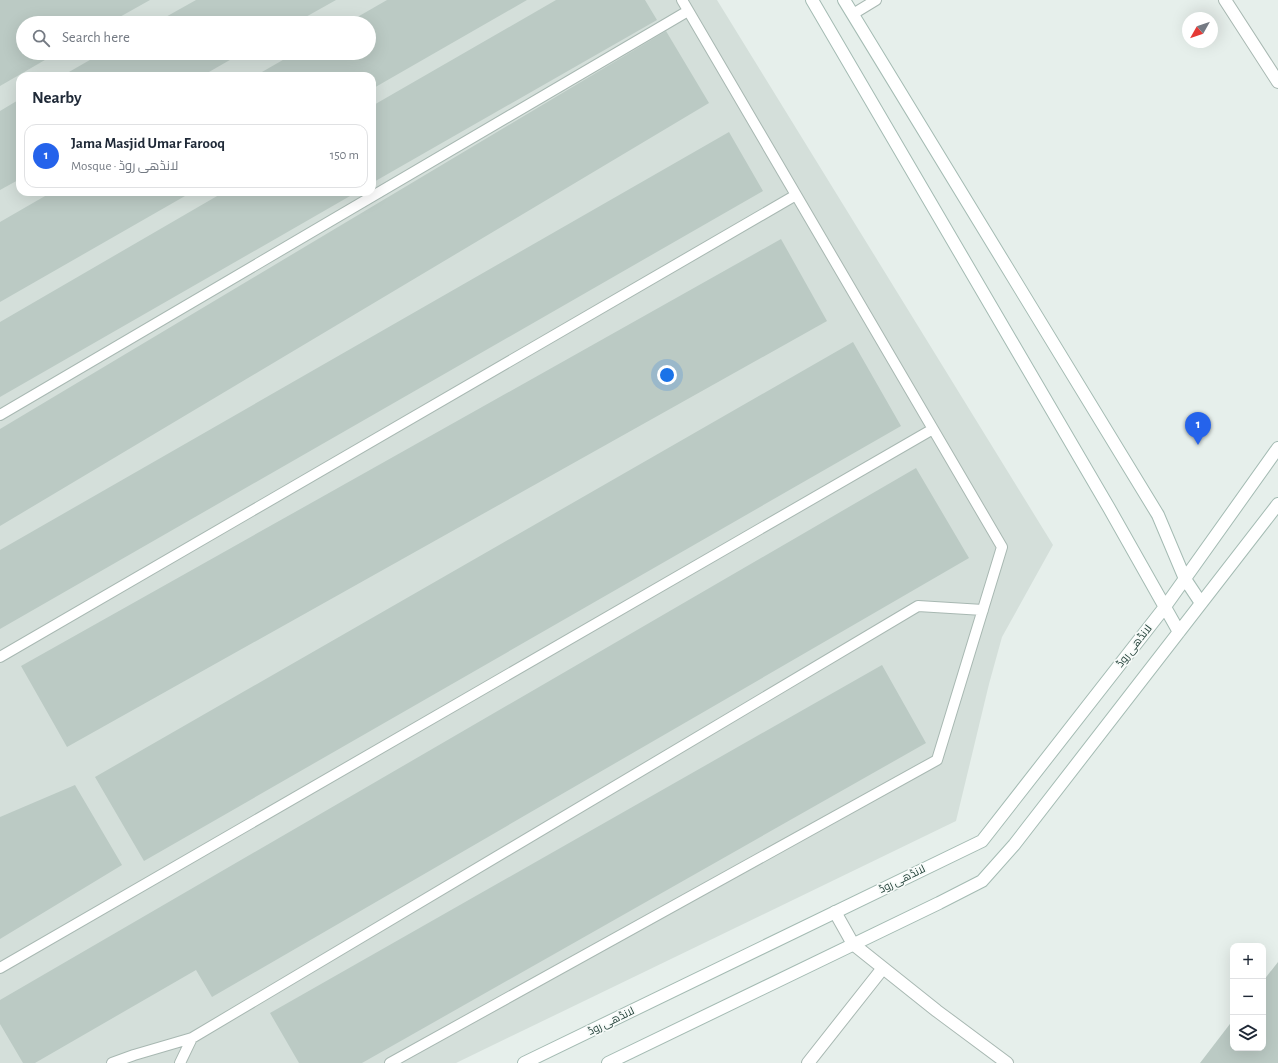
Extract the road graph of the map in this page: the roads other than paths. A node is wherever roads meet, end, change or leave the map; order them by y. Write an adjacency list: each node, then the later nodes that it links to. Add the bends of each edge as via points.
1 (682, 0): 6 (lane)
2 (812, 0): 18 (main road, via 1109,508)
3 (844, 0): 7 (main road)
4 (876, 0): 7 (lane)
5 (1225, 0): 8 (main road)
6 (688, 11): 9 (lane); 10 (lane)
7 (853, 14): 16 (main road, via 1158,516)
8 (1278, 82)
9 (376, 194)
10 (796, 195): 13 (lane); 21 (lane)
11 (373, 196): 12 (lane)
12 (0, 415)
13 (933, 429): 19 (lane, via 1002,547); 24 (lane)
14 (1278, 448): 16 (main road, لانڈھی روڈ)
15 (1278, 504): 17 (main road)
16 (1186, 579): 17 (main road); 18 (main road, لانڈھی روڈ)
17 (1201, 603): 20 (main road)
18 (1164, 608): 20 (main road); 22 (main road, لانڈھی روڈ, via 982,841)
19 (983, 610): 26 (lane, via 918,606); 29 (lane, via 937,760)
20 (1179, 632): 23 (main road, via 1014,845 982,880)
21 (0, 657)
22 (835, 912): 23 (main road); 30 (main road, لانڈھی روڈ)
23 (853, 944): 25 (main road); 31 (main road)
24 (0, 968)
25 (883, 968): 32 (main road); 33 (main road)
26 (192, 1038): 27 (lane); 28 (lane)
27 (112, 1063)
28 (180, 1063)
29 (390, 1063)
30 (524, 1063)
31 (608, 1063)
32 (808, 1063)
33 (1007, 1063)

